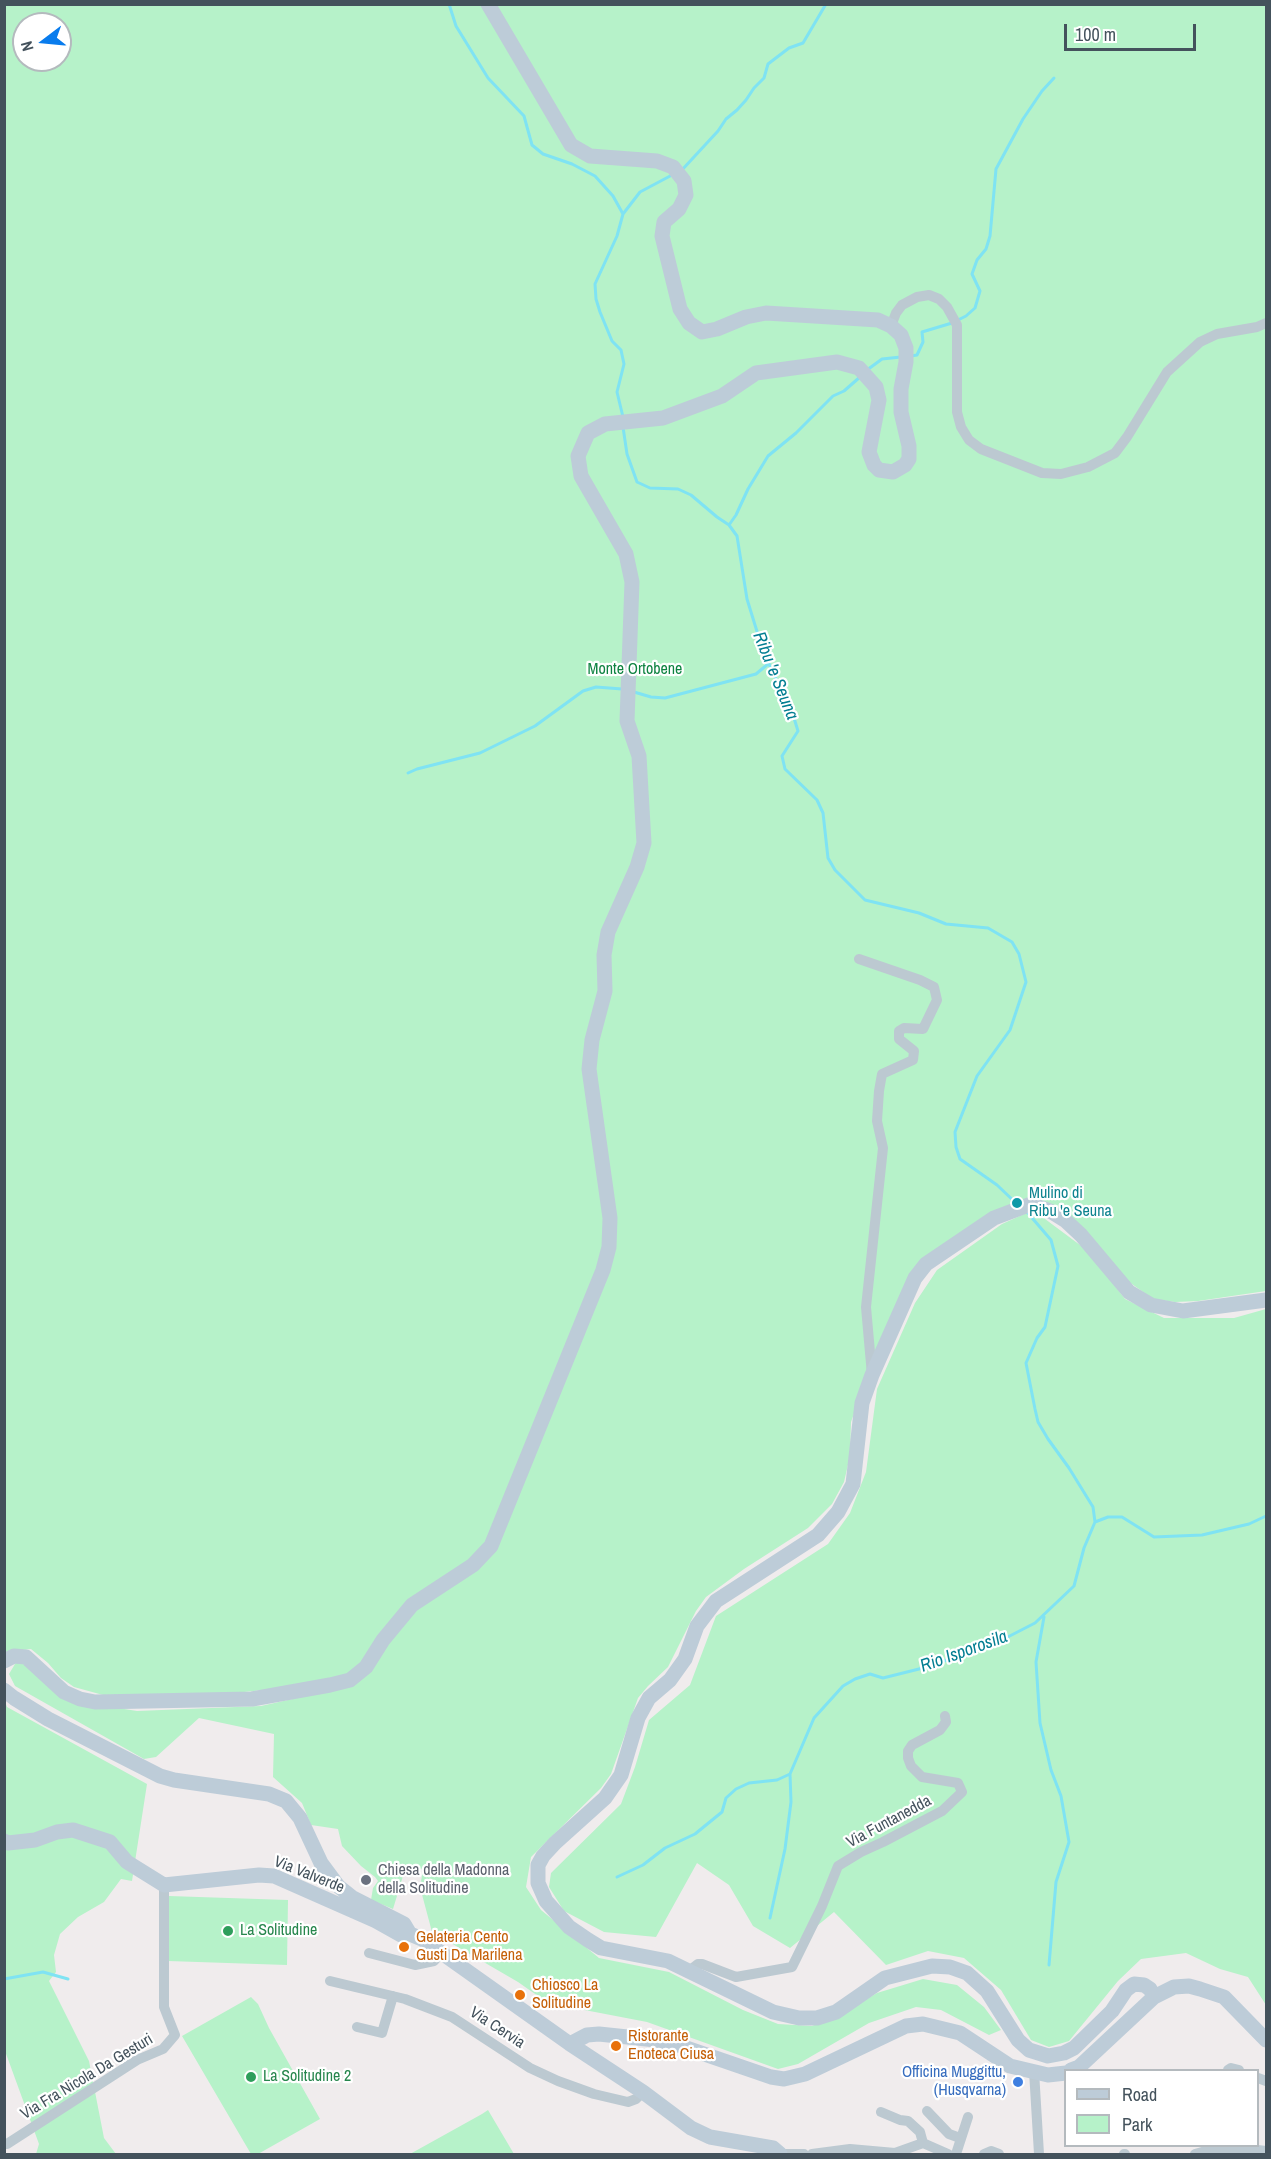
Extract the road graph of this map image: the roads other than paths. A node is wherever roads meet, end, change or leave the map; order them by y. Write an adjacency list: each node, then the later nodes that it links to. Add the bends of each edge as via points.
1 (488, 4): 3 (street, via 571,145 590,156 657,161 673,167 684,181 686,195 679,209 664,222 662,236 680,309 689,323 702,332 766,313 878,320)
2 (1266, 323): 3 (street, via 1200,342 1167,372 1115,453 1088,467 1061,474 1042,473 981,449 969,440 957,412 955,320 939,299 929,295 902,304)
3 (891, 326): 7 (street, via 901,335 906,355 901,402 910,453 905,465 892,472 879,470 868,452 879,400 876,387 863,371 837,362 756,373 722,396 663,418 605,424 588,433 578,456 581,476 626,554 632,582 627,721 639,756 644,843 608,932 605,991 589,1069 610,1218 609,1247 491,1546 473,1565 412,1605 366,1667 350,1680 330,1685 252,1699 95,1702 64,1692 26,1657)
4 (859, 959): 6 (street, via 920,980 933,987 937,1000 923,1029 899,1030 899,1039 914,1051 913,1060 882,1074 879,1091 877,1121 883,1148 866,1307)
5 (1266, 1300): 6 (street, via 1183,1311 1151,1305 1129,1292 1066,1221 1031,1204 994,1218 933,1259 915,1278)
6 (872, 1375): 15 (street, via 862,1403 853,1484 838,1512 818,1535 716,1601 697,1626 685,1659 670,1680 649,1698 638,1718 621,1776 605,1798 555,1843 538,1865 538,1883 546,1901 569,1927 601,1948 668,1961)
7 (4, 1660)
8 (4, 1690): 12 (street, via 48,1719 160,1776 269,1794 286,1801 300,1818 321,1863 338,1886 353,1899 404,1924)
9 (945, 1716): 15 (street, Via Funtanedda, via 940,1730 912,1745 908,1758 922,1777 958,1784 962,1792 942,1811 838,1866 792,1967 736,1977 702,1964)
10 (4, 1841): 11 (street, via 35,1840 73,1830 110,1842 126,1862)
11 (164, 1885): 12 (street, Via Valverde, via 274,1876 401,1935); 30 (street, Via Fra Nicola Da Gesturi, via 164,2007 175,2035 163,2049 137,2060)
12 (410, 1934): 13 (street)
13 (442, 1952): 14 (street, via 434,1961 415,1965); 21 (street)
14 (369, 1953)
15 (689, 1971): 18 (street, via 773,2012 817,2018 836,2012 885,1978 932,1966 950,1967 967,1973 987,1991 1018,2040 1029,2050 1048,2056 1074,2048 1134,1984 1144,1985)
16 (330, 1981): 17 (street, Via Cervia)
17 (393, 1996): 19 (street, via 382,2033); 25 (street, Via Cervia, via 452,2017 558,2081 628,2102)
18 (1155, 1997): 20 (street, via 1174,1987 1210,1991 1224,1997); 22 (street)
19 (357, 2027)
20 (1266, 2040)
21 (570, 2044): 23 (street, via 586,2035 599,2034 656,2040 784,2079 805,2074 906,2026 923,2024 960,2034 1010,2066); 25 (street)
22 (1074, 2069)
23 (1034, 2071): 24 (street, via 1048,2075); 42 (street)
24 (1064, 2073)
25 (643, 2092): 35 (street, via 691,2128 710,2137 773,2148)
26 (927, 2111): 29 (street, via 949,2134)
27 (881, 2112): 31 (street, via 908,2121 920,2132)
28 (968, 2117): 29 (street)
29 (960, 2138): 39 (street)
30 (4, 2143)
31 (923, 2143): 32 (street); 38 (street)
32 (911, 2151): 37 (street, via 850,2149)
33 (1202, 2151): 34 (street)
34 (1266, 2151)
35 (782, 2154): 36 (street)
36 (804, 2154)
37 (812, 2154)
38 (948, 2154)
39 (956, 2154)
40 (984, 2154): 41 (street)
41 (999, 2154)
42 (1039, 2154)

